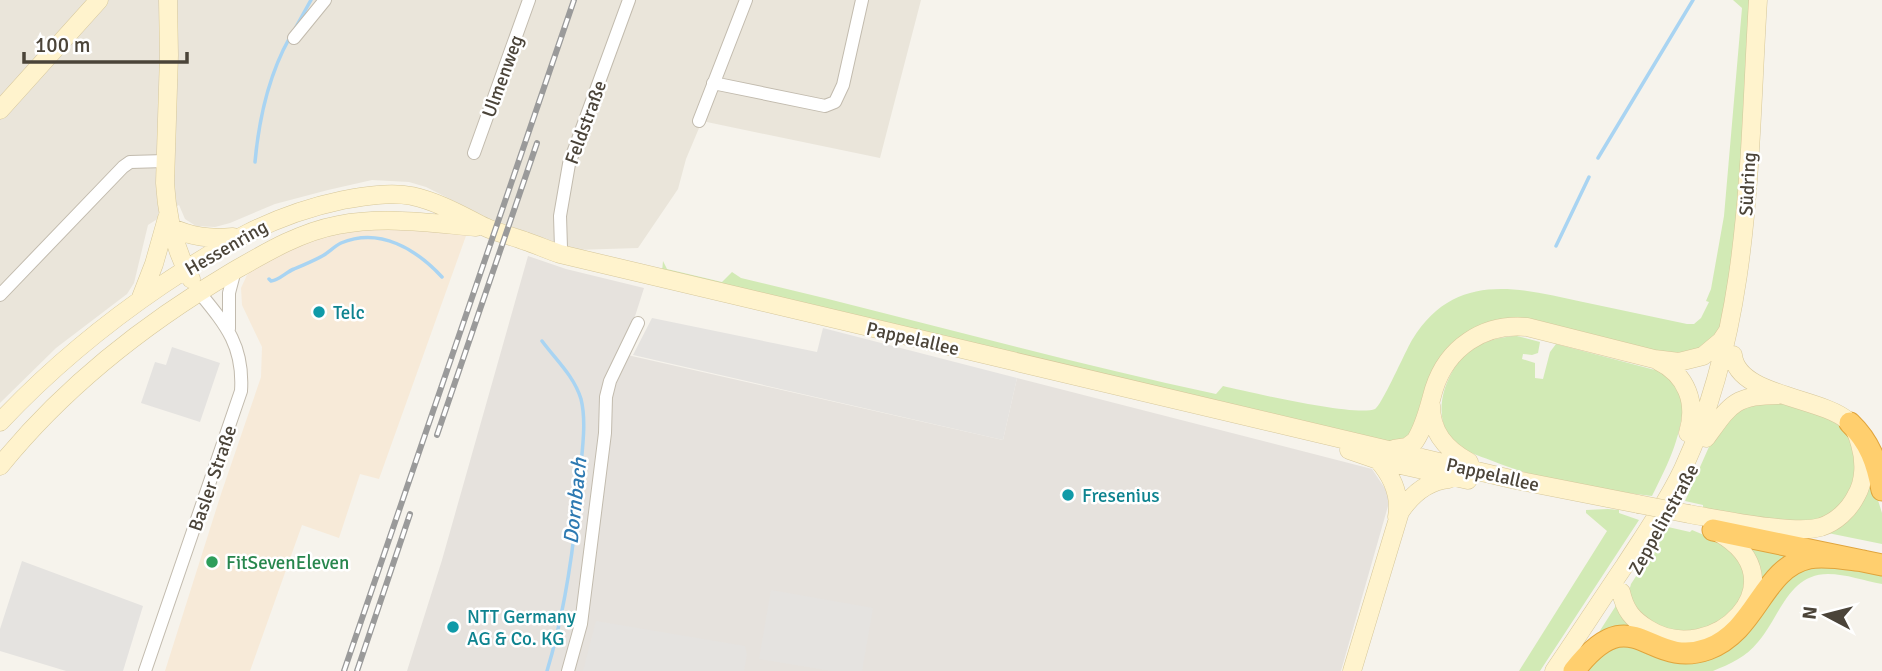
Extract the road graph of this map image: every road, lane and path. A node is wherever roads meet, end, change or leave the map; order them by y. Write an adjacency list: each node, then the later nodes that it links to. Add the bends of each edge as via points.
1 (99, 0): 12 (street)
2 (325, 0): 10 (street)
3 (529, 0): 14 (street, Ulmenweg)
4 (629, 0): 20 (street, Feldstraße, via 565,177)
5 (746, 0): 11 (street)
6 (862, 0): 11 (street, via 835,102 825,106)
7 (1758, 0): 28 (street, Südring, via 1745,225)
8 (1766, 0): 31 (street, Südring, via 1749,273)
9 (167, 1): 15 (street)
10 (294, 38)
11 (713, 83): 13 (street)
12 (0, 110)
13 (699, 121)
14 (474, 153)
15 (165, 161): 16 (street); 25 (street, via 131,162 123,167)
16 (169, 220): 18 (street, via 187,234 211,239); 22 (street); 26 (street)
17 (486, 228): 18 (street, Hessenring, via 431,201 395,195 299,211); 19 (street, Pappelallee); 23 (street, Hessenring, via 405,220 337,225 298,237)
18 (240, 236): 22 (street, Hessenring)
19 (527, 241): 20 (street, Pappelallee); 21 (street, Pappelallee)
20 (561, 248): 21 (street, Pappelallee)
21 (588, 259): 39 (street, Pappelallee, via 1240,414)
22 (186, 269): 24 (street); 26 (street, Hessenring)
23 (235, 270): 24 (street, Hessenring); 29 (street, Hessenring, via 229,293)
24 (199, 292): 29 (street, Basler Straße); 36 (street, Hessenring, via 111,354)
25 (0, 295)
26 (140, 300): 34 (street, Hessenring, via 76,349)
27 (638, 323): 53 (street, via 606,397 581,624)
28 (1731, 326): 30 (street, via 1703,356 1679,362); 31 (street, Südring)
29 (229, 329): 52 (street, Basler Straße, via 238,349 241,391)
30 (1654, 359): 33 (street, via 1539,330 1506,327 1482,333 1458,349 1440,374); 49 (street, via 1679,377 1693,407 1688,432)
31 (1727, 360): 32 (street, via 1743,375); 38 (street, Zeppelinstraße); 49 (street, Zeppelinstraße, via 1683,468)
32 (1780, 395): 37 (street, via 1822,407); 38 (street, via 1740,400 1725,411)
33 (1431, 400): 39 (street, via 1415,441); 42 (street, via 1433,424 1451,452)
34 (16, 405): 35 (street, Hessenring); 36 (street, via 32,413)
35 (0, 422)
36 (37, 422): 40 (street, Hessenring)
37 (1850, 423): 43 (highway, via 1872,452); 46 (street, Pappelallee, via 1861,447 1863,480 1845,512 1812,529)
38 (1706, 438): 51 (street, Zeppelinstraße, via 1655,541)
39 (1385, 454): 41 (street, Pappelallee); 42 (street, Pappelallee); 47 (street, via 1397,497)
40 (0, 466)
41 (1456, 478): 44 (street, Pappelallee); 47 (street, via 1417,491)
42 (1511, 479): 44 (street, Pappelallee)
43 (1882, 490)
44 (1637, 507): 45 (street, Pappelallee)
45 (1687, 518): 46 (street, Pappelallee); 48 (street, Pappelallee)
46 (1748, 524): 50 (highway)
47 (1395, 525): 54 (street)
48 (1713, 530): 50 (highway); 51 (street, Pappelallee, via 1739,546 1752,568 1750,596 1729,625 1701,638 1653,633 1630,616)
49 (1647, 531): 55 (street, Zeppelinstraße)
50 (1876, 559): 56 (highway, via 1815,557 1792,566 1770,584 1744,624 1721,644 1703,651 1677,653 1636,638 1614,637 1600,643)
51 (1621, 592): 56 (street, Zeppelinstraße)
52 (145, 671)
53 (568, 671)
54 (1352, 671)
55 (1554, 671)
56 (1572, 671)

